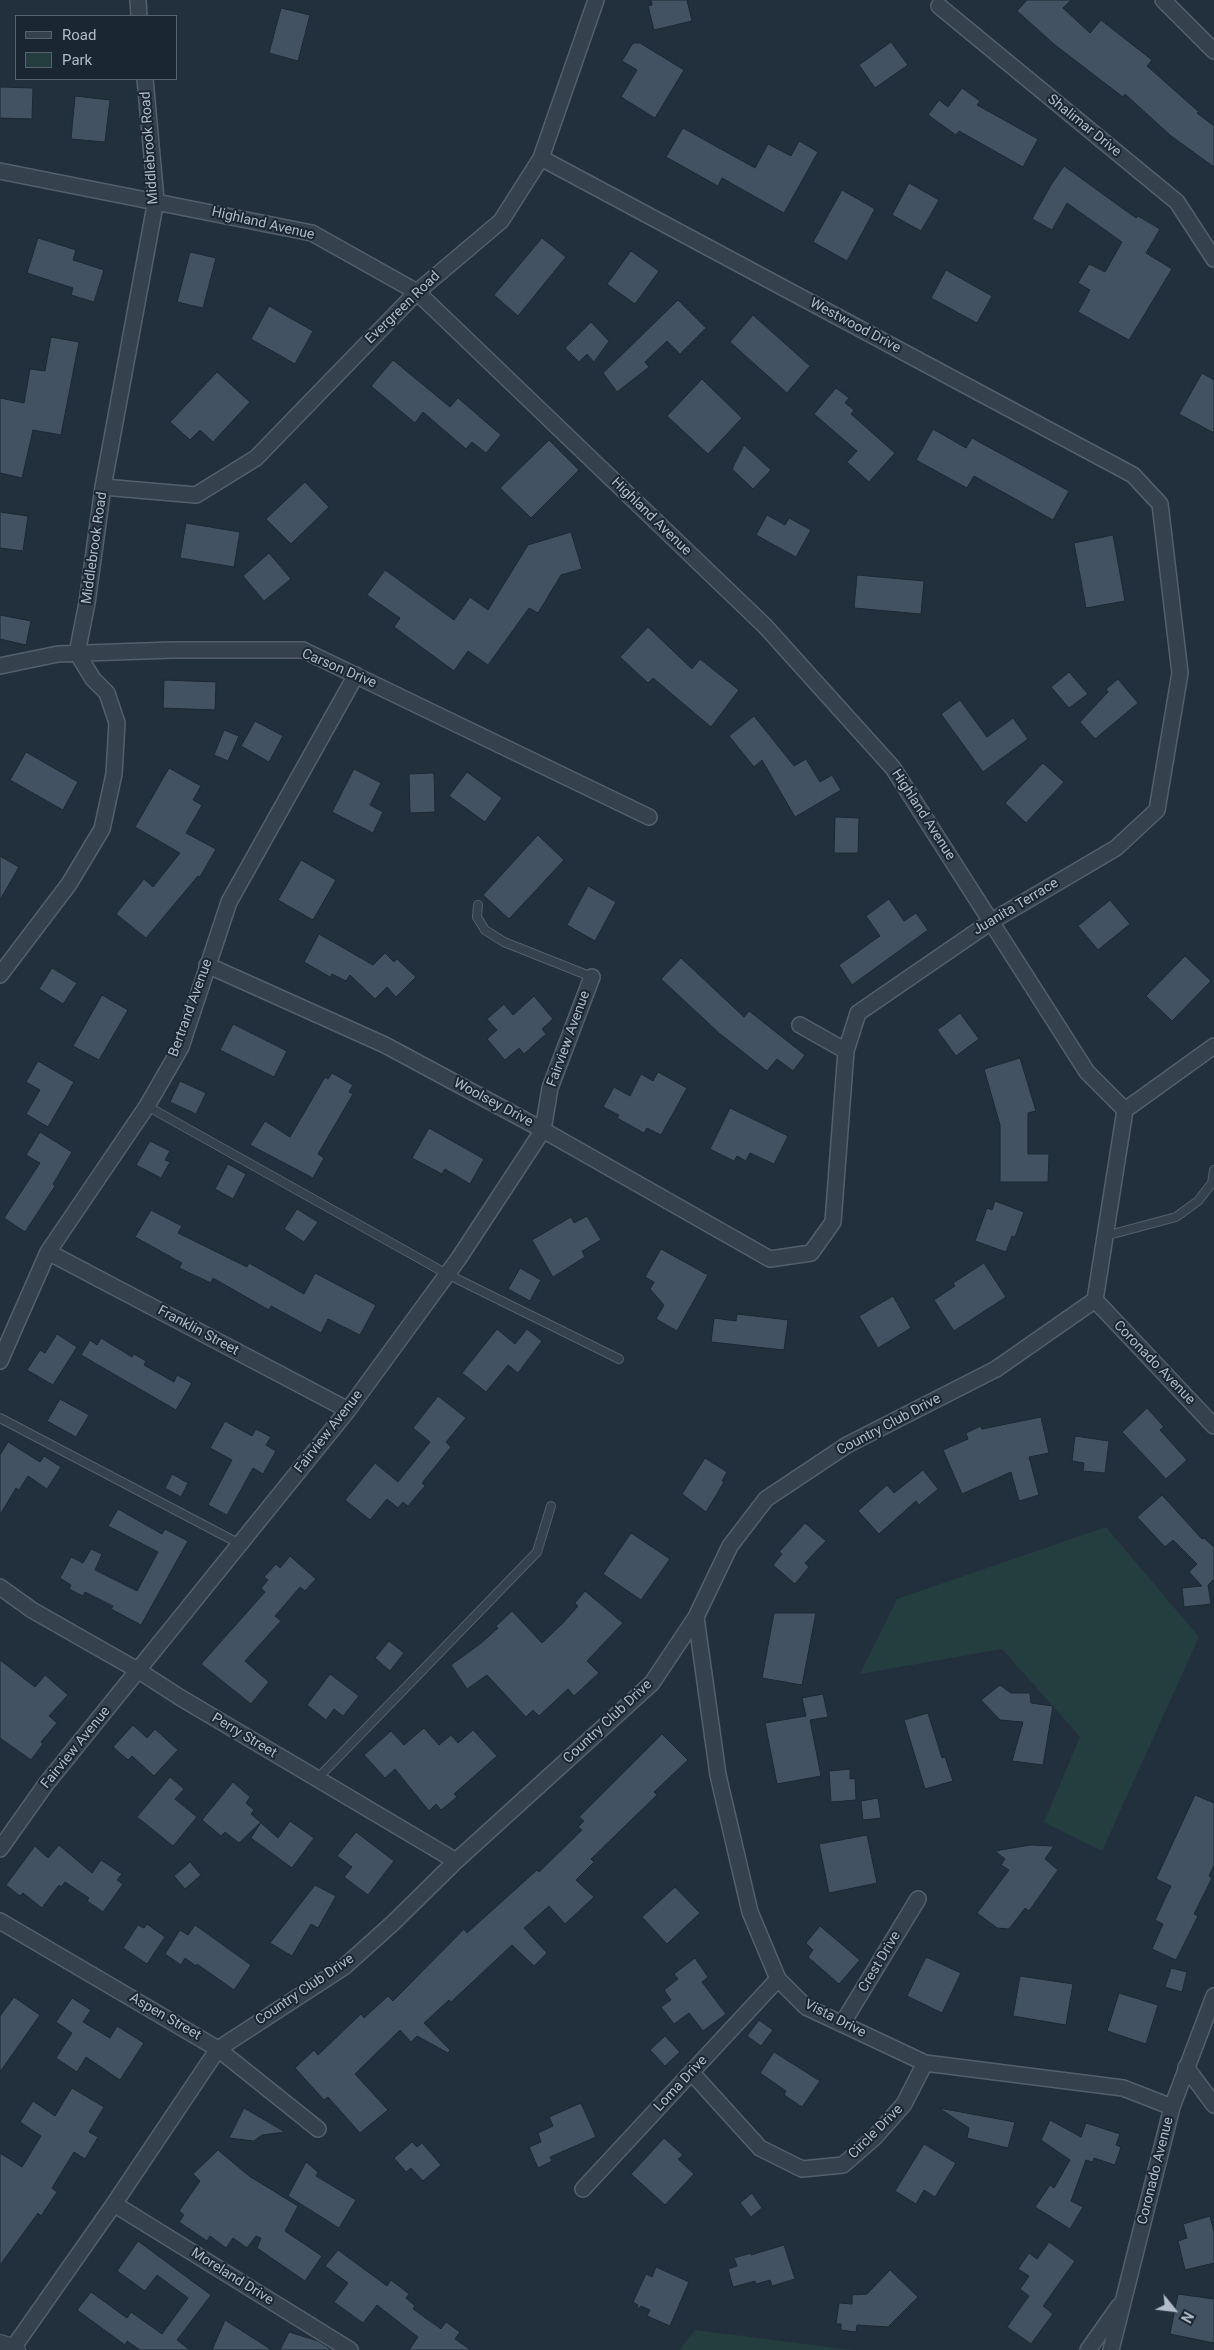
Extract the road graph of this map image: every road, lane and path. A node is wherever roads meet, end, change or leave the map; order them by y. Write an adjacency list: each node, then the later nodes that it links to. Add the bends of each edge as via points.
1 (138, 0): 5 (street)
2 (596, 0): 8 (street, Evergreen Road)
3 (1163, 0): 6 (street)
4 (939, 6): 11 (street, Shalimar Drive, via 1177,202)
5 (139, 15)
6 (1214, 51)
7 (145, 80): 10 (street, Middlebrook Road)
8 (541, 158): 12 (street, Evergreen Road, via 501,221); 14 (street, Westwood Drive, via 1133,475)
9 (0, 171): 10 (street, Highland Avenue)
10 (156, 200): 12 (street, Highland Avenue, via 312,233); 13 (street, Middlebrook Road)
11 (1214, 259)
12 (417, 292): 13 (street, Evergreen Road, via 256,458 196,495); 20 (street, Highland Avenue, via 765,626 893,768)
13 (103, 488): 15 (street, Middlebrook Road)
14 (1160, 504): 20 (street, Juanita Terrace, via 1180,673 1157,810 1116,848)
15 (77, 653): 16 (street, Carson Drive); 17 (street, Carson Drive, via 303,650); 22 (street, via 106,693 117,723 114,774 102,829 69,884)
16 (0, 666)
17 (356, 675): 18 (street, Carson Drive); 21 (street, Bertrand Avenue, via 229,902)
18 (649, 817)
19 (478, 905): 23 (lane, via 477,917 485,930 497,938)
20 (992, 921): 26 (street, Juanita Terrace, via 858,1013); 28 (street, Highland Avenue, via 1087,1072)
21 (207, 965): 27 (street, Bertrand Avenue, via 181,1047); 29 (street, Woolsey Drive, via 385,1044)
22 (0, 975)
23 (592, 977): 29 (street, Fairview Avenue, via 550,1088)
24 (800, 1026): 26 (street)
25 (1214, 1046): 28 (street)
26 (846, 1051): 33 (street, Juanita Terrace, via 833,1222 811,1253)
27 (147, 1106): 32 (street, Bertrand Avenue); 34 (lane)
28 (1125, 1110): 31 (street)
29 (543, 1130): 33 (street, Woolsey Drive); 34 (street, Fairview Avenue)
30 (1214, 1170): 31 (lane, via 1212,1183 1198,1200 1176,1217)
31 (1105, 1236): 35 (street)
32 (48, 1252): 37 (street, Bertrand Avenue); 38 (street, Franklin Street)
33 (770, 1259)
34 (447, 1274): 36 (lane); 38 (street, Fairview Avenue)
35 (1095, 1300): 40 (street, Coronado Avenue); 44 (street, Country Club Drive, via 996,1369 848,1445 766,1499 730,1546)
36 (620, 1359)
37 (0, 1361)
38 (348, 1410): 42 (street, Fairview Avenue)
39 (0, 1418): 42 (lane)
40 (1214, 1426)
41 (551, 1506): 46 (lane, via 537,1552)
42 (240, 1544): 45 (street, Fairview Avenue)
43 (0, 1587): 45 (street, Perry Street, via 32,1610)
44 (696, 1617): 48 (street, Country Club Drive, via 652,1683); 51 (street, Vista Drive, via 718,1775 750,1912)
45 (139, 1671): 46 (street, Perry Street); 47 (street, Fairview Avenue, via 46,1784)
46 (317, 1779): 48 (street, Perry Street)
47 (0, 1849)
48 (456, 1861): 54 (street, Country Club Drive, via 344,1967)
49 (918, 1899): 53 (street, Crest Drive)
50 (0, 1921): 54 (street, Aspen Street)
51 (778, 1979): 53 (street, Vista Drive, via 806,2007); 57 (street, Loma Drive)
52 (1214, 1996): 56 (street, Coronado Avenue)
53 (842, 2024): 55 (street, Vista Drive)
54 (218, 2048): 60 (street, Aspen Street); 62 (street, Country Club Drive)
55 (925, 2063): 57 (street, Circle Drive, via 904,2104 869,2143 843,2165 802,2169 760,2148); 59 (street, Vista Drive, via 1123,2088)
56 (1186, 2067): 58 (street); 59 (street, Coronado Avenue)
57 (692, 2072): 61 (street, Loma Drive)
58 (1214, 2105)
59 (1172, 2107): 63 (street, Coronado Avenue)
60 (318, 2129)
61 (583, 2189)
62 (114, 2204): 64 (street, Country Club Drive); 65 (street, Moreland Drive)
63 (1124, 2298): 66 (street); 67 (street, Coronado Avenue)
64 (9, 2348)
65 (350, 2350)
66 (1088, 2350)
67 (1111, 2350)

